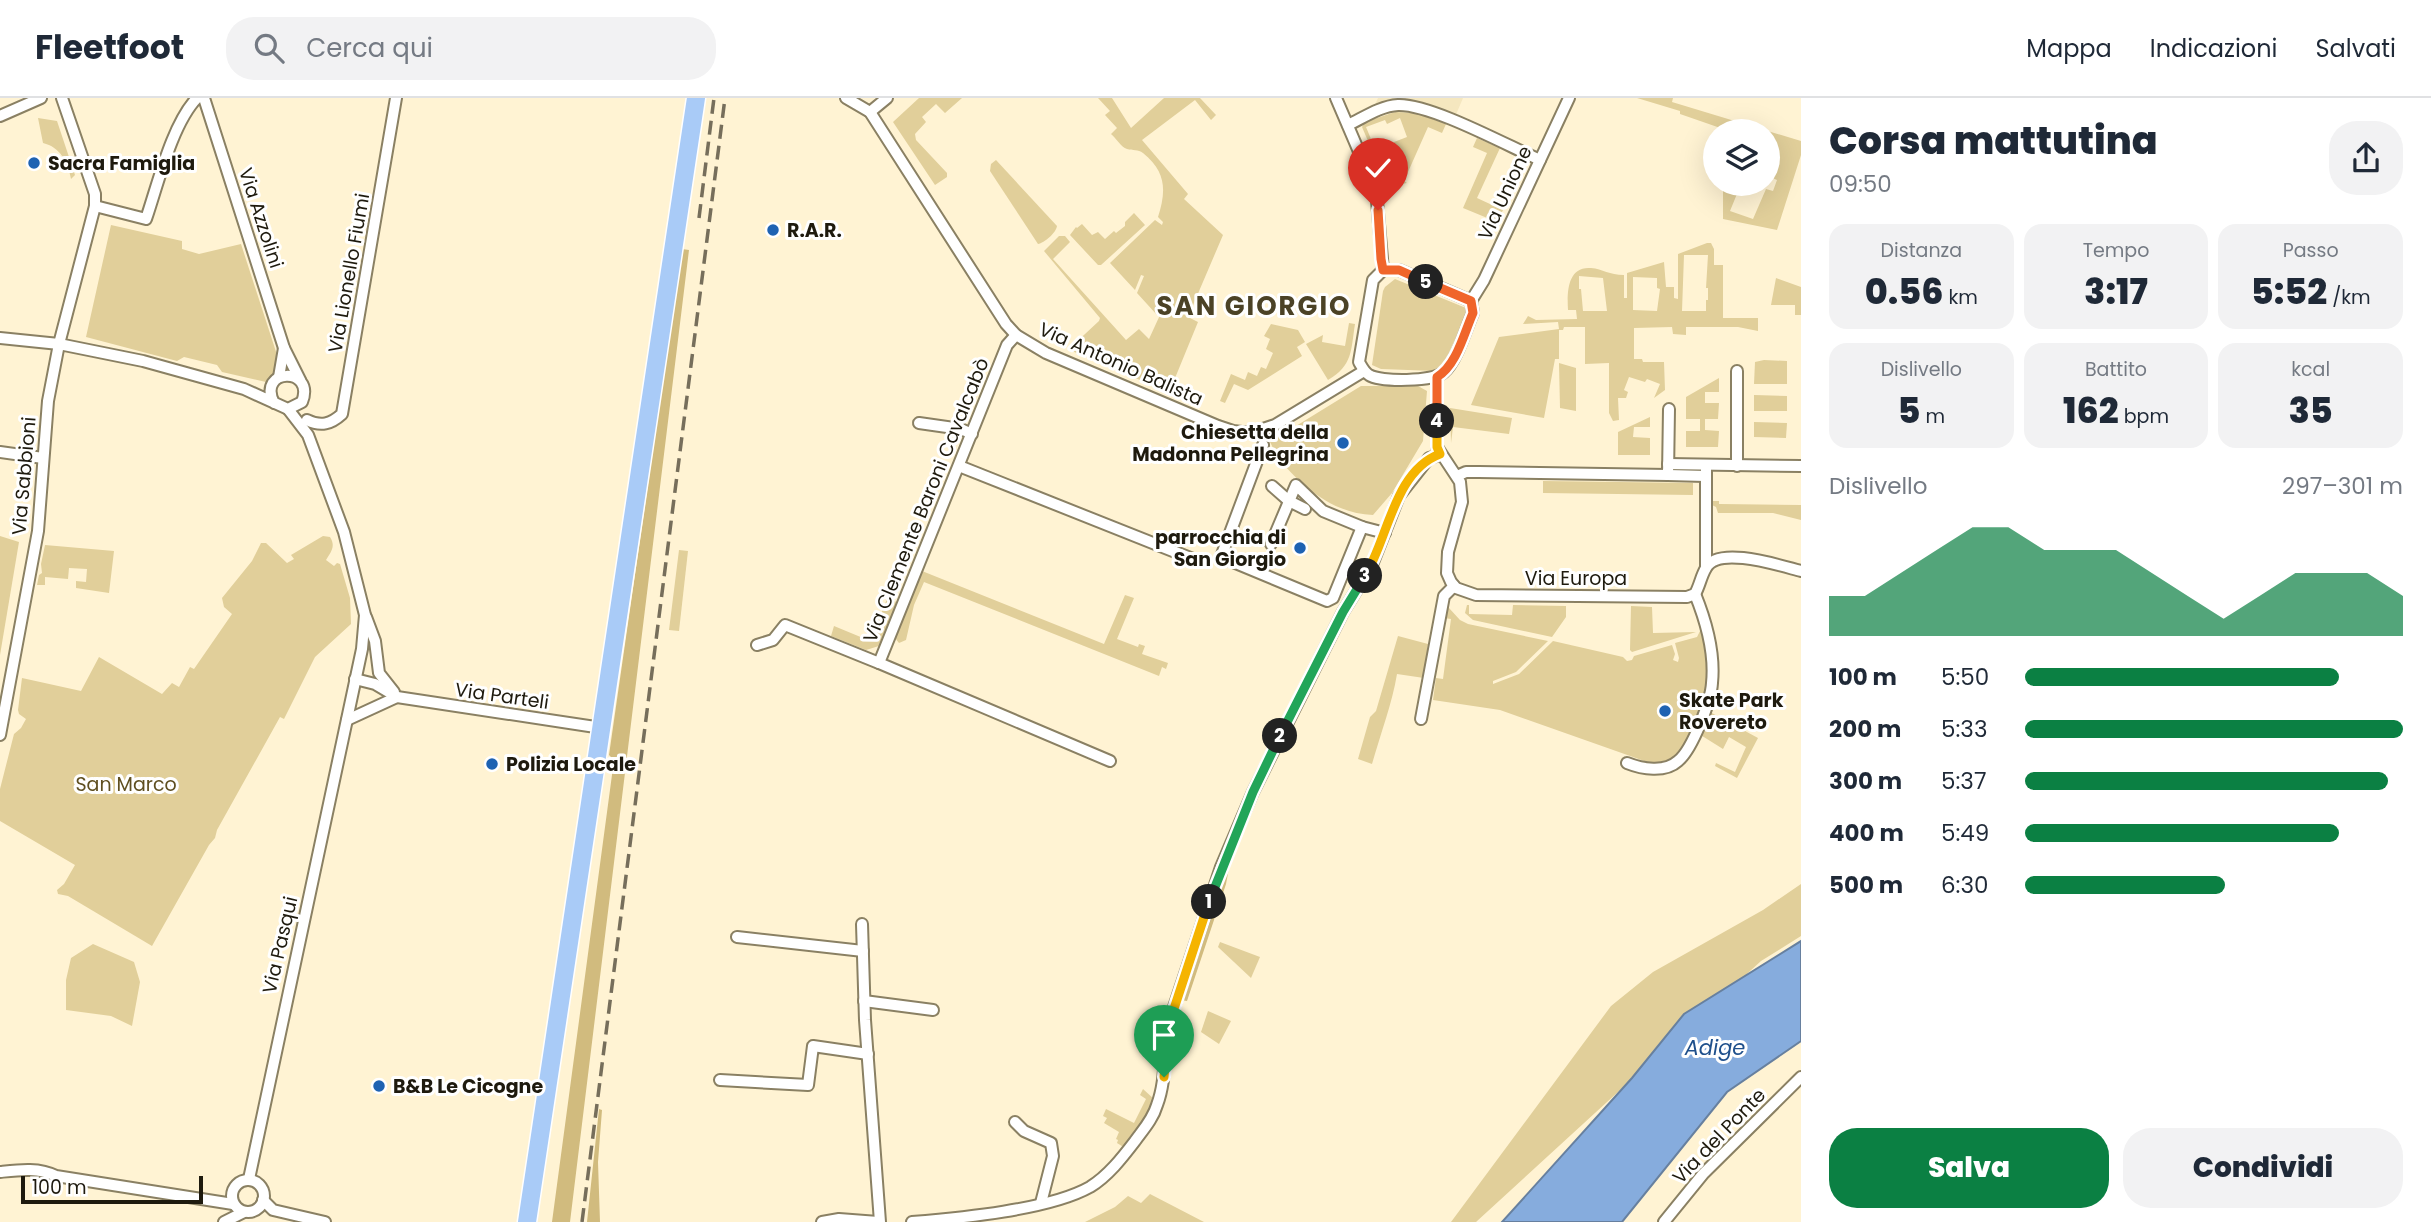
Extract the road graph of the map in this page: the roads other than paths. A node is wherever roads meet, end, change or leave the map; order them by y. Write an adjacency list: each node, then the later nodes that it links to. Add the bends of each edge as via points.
1 (41, 98): 12 (street)
2 (62, 98): 15 (street, via 95,194)
3 (197, 98): 15 (street, via 178,127 146,219)
4 (204, 98): 21 (street, Via Azzolini)
5 (396, 98): 32 (street, Via Lionello Fiumi, via 342,414 331,423)
6 (696, 98): 64 (main road)
7 (846, 98): 11 (street, Via Antonio Balista)
8 (887, 98): 11 (street)
9 (1336, 98): 13 (street)
10 (1569, 98): 14 (street, Via Unione)
11 (870, 112): 18 (street, Via Antonio Balista)
12 (0, 116)
13 (1348, 125): 14 (street, via 1397,105 1423,109); 16 (street, via 1377,201)
14 (1540, 160): 17 (street, Via Unione)
15 (95, 206): 20 (street, Via Sabbioni)
16 (1383, 270): 17 (street, via 1399,270); 23 (street, via 1371,290 1359,362)
17 (1471, 301): 24 (street, via 1473,313 1452,361)
18 (1016, 335): 23 (street, Via Antonio Balista, via 1094,374 1242,433 1275,425); 34 (street, Via Clemente Baroni Cavalcabò, via 1007,345)
19 (0, 338): 20 (street)
20 (59, 344): 27 (street, via 144,361); 39 (street, Via Sabbioni)
21 (284, 348): 25 (street, Via Azzolini); 26 (street, Via Azzolini)
22 (1737, 370): 41 (street)
23 (1364, 371): 24 (street, via 1377,378)
24 (1437, 377): 38 (street)
25 (300, 381): 26 (street, via 290,375); 28 (street)
26 (275, 382): 27 (street); 29 (street)
27 (244, 389): 29 (street)
28 (304, 397): 30 (street); 32 (street)
29 (274, 402): 30 (street)
30 (288, 410): 35 (street)
31 (1669, 410): 44 (street)
32 (307, 419): 35 (street)
33 (919, 422): 34 (street)
34 (972, 434): 40 (street, Via Clemente Baroni Cavalcabò)
35 (308, 435): 57 (street, via 344,532)
36 (1263, 445): 49 (street, via 1254,479 1221,556 1227,561 1327,601 1333,598)
37 (0, 452): 39 (street)
38 (1440, 454): 45 (street); 50 (street, via 1429,458 1407,483)
39 (43, 458): 65 (street, Via Sabbioni, via 37,531)
40 (959, 466): 52 (street); 59 (street, Via Clemente Baroni Cavalcabò)
41 (1737, 466): 42 (street); 43 (street)
42 (1801, 466)
43 (1706, 470): 44 (street); 53 (street)
44 (1665, 471): 45 (street, via 1466,472)
45 (1457, 476): 55 (street, via 1462,502 1446,562)
46 (1272, 486): 47 (street)
47 (1289, 501): 48 (street); 49 (street, via 1296,485 1333,518); 51 (street)
48 (1305, 509)
49 (1362, 527): 50 (street)
50 (1385, 533): 80 (street, via 1289,716 1221,867 1169,1024 1163,1089 1156,1110 1105,1175 1090,1186)
51 (1271, 544)
52 (1193, 559)
53 (1706, 566): 54 (street, via 1731,557); 56 (street)
54 (1801, 571)
55 (1455, 587): 56 (street, Via Europa, via 1476,595); 63 (street, via 1444,596)
56 (1696, 594): 67 (street, via 1712,664 1704,716 1680,761 1651,769)
57 (365, 615): 60 (street); 61 (street, via 375,641 379,673)
58 (757, 645): 59 (street, Via Clemente Baroni Cavalcabò, via 773,640 785,625)
59 (879, 663): 66 (street)
60 (355, 679): 61 (street, Via Parteli); 62 (street)
61 (397, 697): 62 (street); 64 (street, Via Parteli)
62 (347, 719): 78 (street, Via Pasqui)
63 (1421, 719)
64 (603, 727): 83 (main road)
65 (0, 735)
66 (1110, 761)
67 (1627, 763)
68 (862, 924): 70 (street)
69 (737, 937): 70 (street)
70 (863, 951): 71 (street)
71 (864, 1001): 72 (street); 73 (street)
72 (933, 1010)
73 (868, 1054): 75 (street, via 813,1046 808,1085); 87 (street)
74 (1801, 1077): 89 (street, Via del Ponte, via 1703,1174)
75 (720, 1080)
76 (1015, 1122): 80 (street, via 1051,1143 1054,1156)
77 (0, 1172): 81 (street, via 50,1172)
78 (249, 1179): 79 (street, via 261,1186); 81 (street, via 232,1190)
79 (263, 1200): 82 (street, via 256,1210); 85 (street, via 273,1210)
80 (1041, 1203): 88 (street)
81 (233, 1204): 82 (street)
82 (244, 1212): 84 (street)
83 (528, 1219)
84 (224, 1222)
85 (325, 1222)
86 (822, 1222): 87 (street)
87 (879, 1222)
88 (912, 1222)
89 (1664, 1222)

